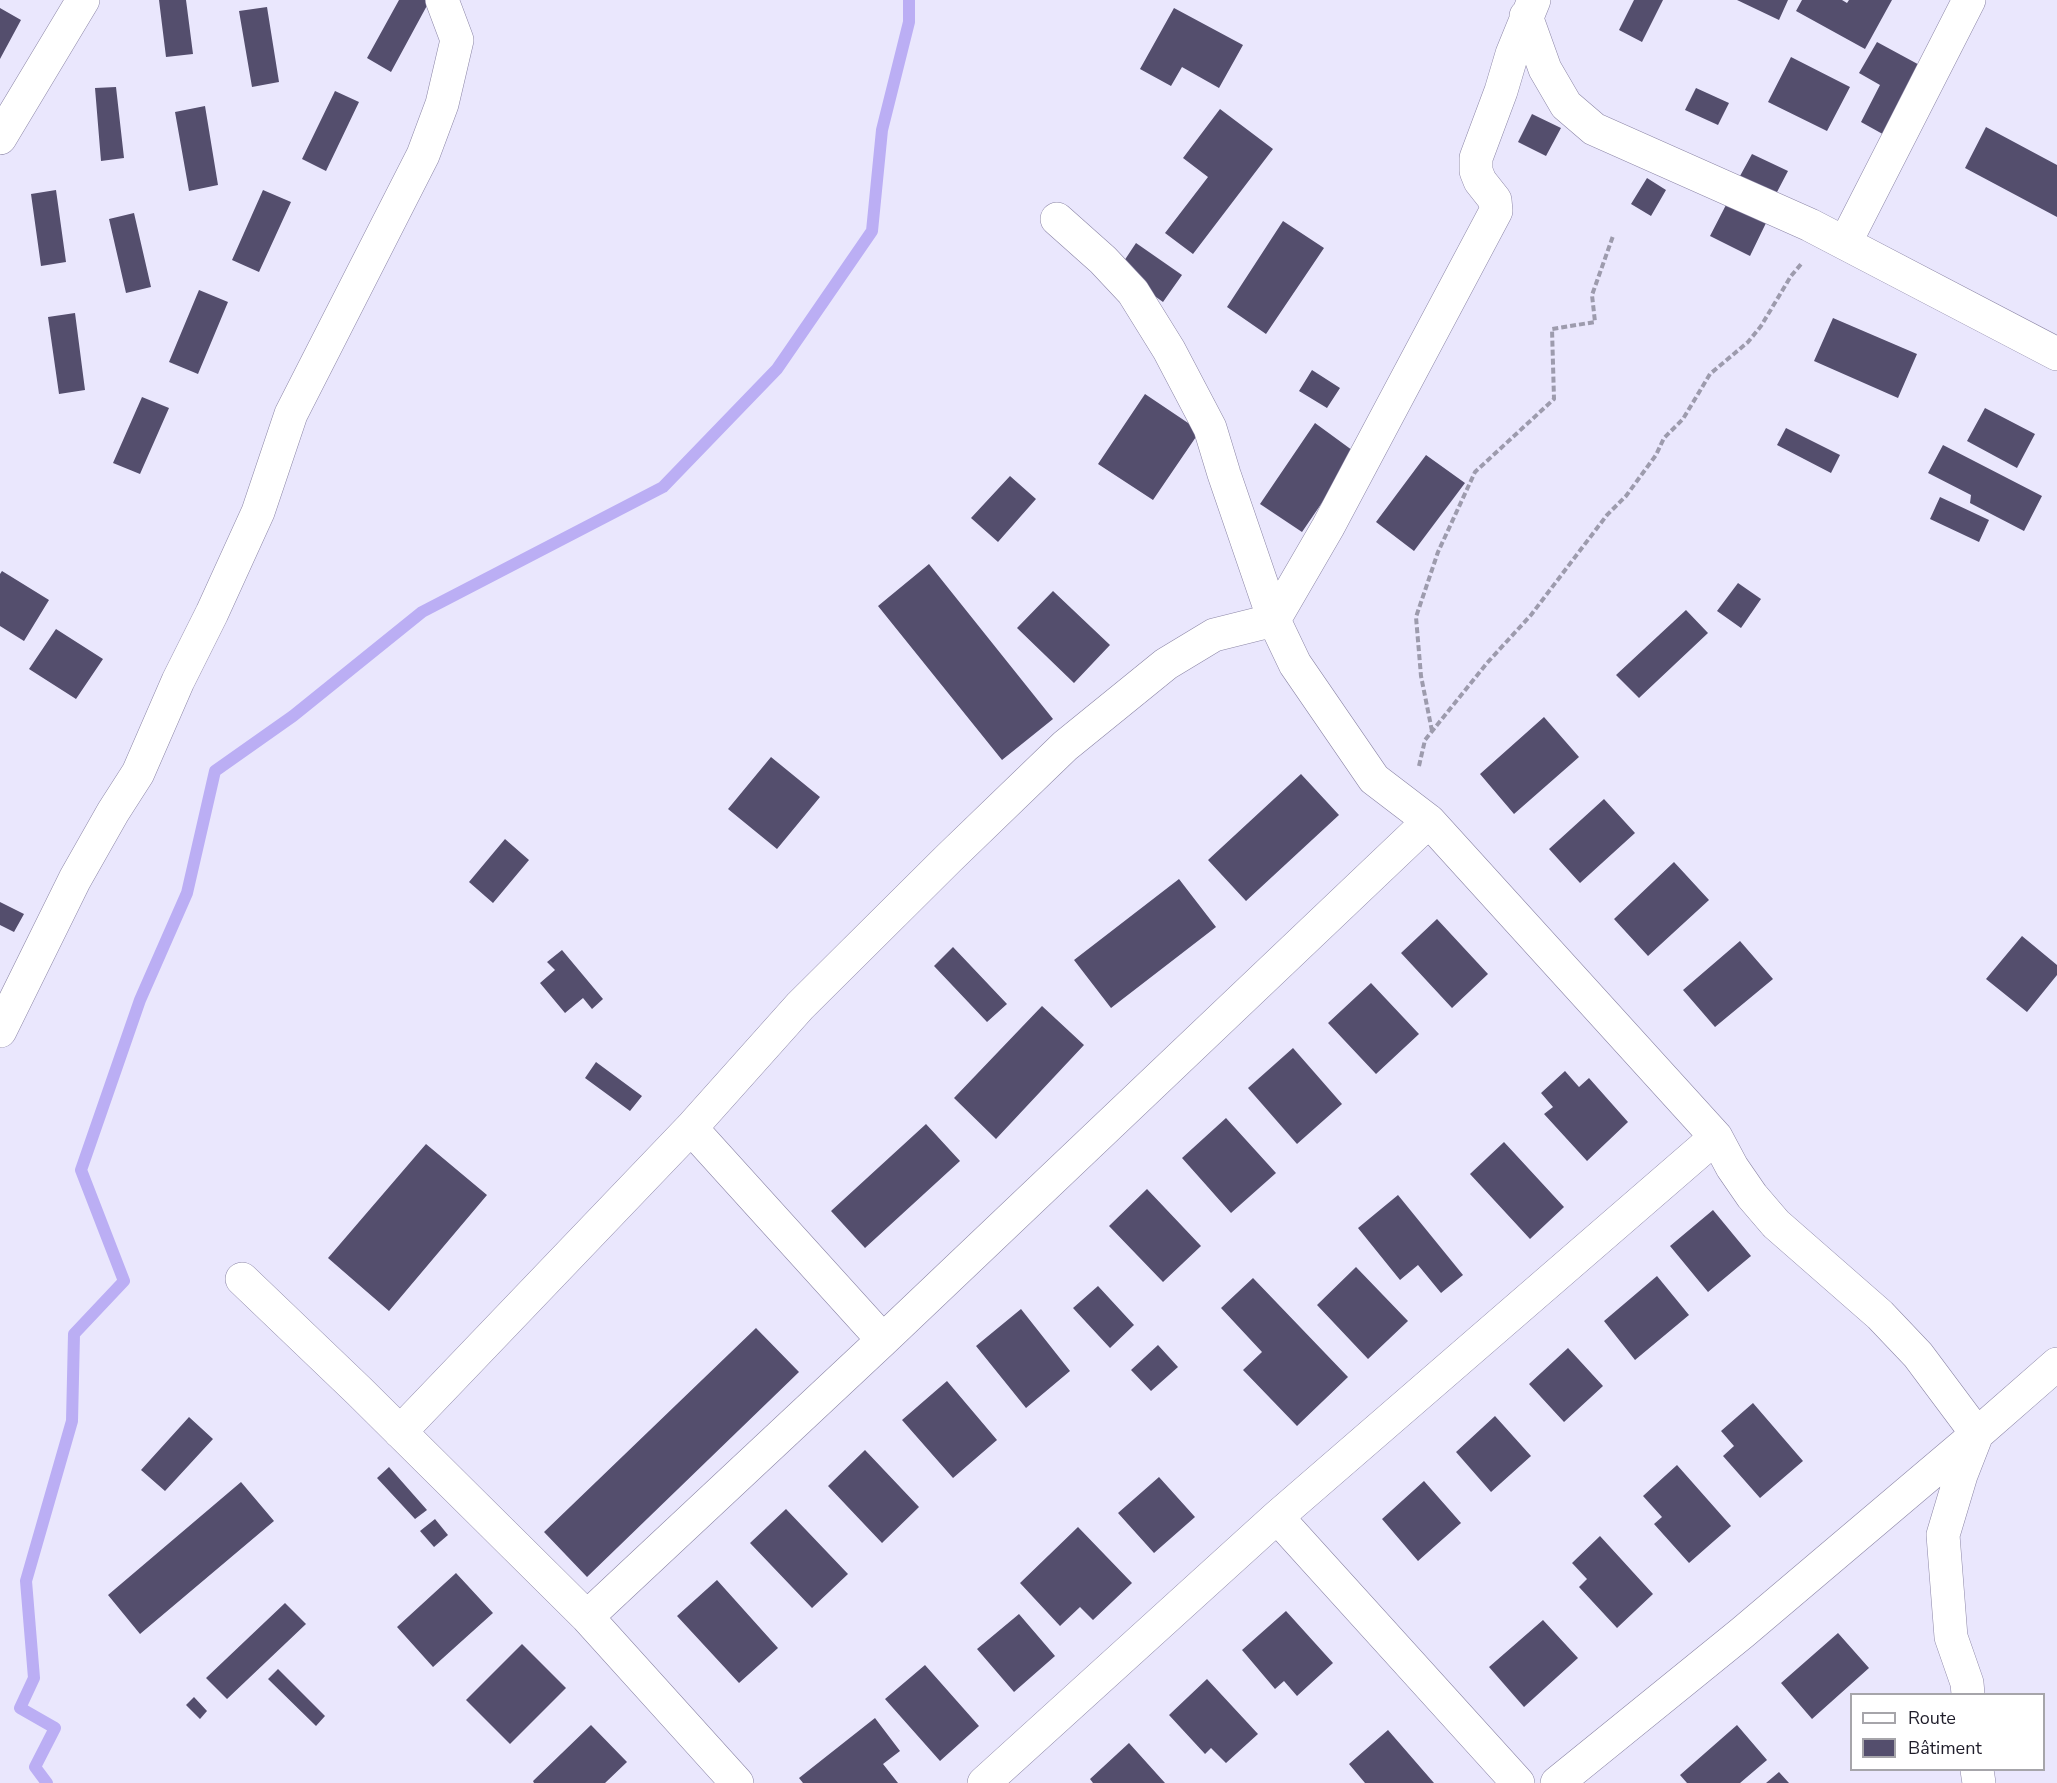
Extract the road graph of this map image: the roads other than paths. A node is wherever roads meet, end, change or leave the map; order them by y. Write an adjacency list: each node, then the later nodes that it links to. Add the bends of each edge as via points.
1 (83, 0): 5 (street)
2 (442, 0): 11 (street, via 457,40 442,104 423,155 291,414 258,512 138,773 75,879)
3 (1969, 0): 7 (street)
4 (1530, 8): 7 (street, via 1545,69 1566,105 1594,129); 9 (street, via 1476,158 1476,171 1496,200 1496,210)
5 (0, 138)
6 (1057, 219): 9 (street, via 1133,292 1183,375 1210,428)
7 (1845, 243): 8 (street)
8 (2057, 354)
9 (1274, 620): 10 (street, via 1295,664 1374,779); 12 (street, via 1214,635 1166,664 1065,746 800,1006)
10 (1420, 814): 13 (street); 15 (street)
11 (0, 1031)
12 (691, 1128): 15 (street); 17 (street)
13 (1716, 1137): 18 (street, via 1732,1167 1776,1224 1880,1315 1918,1354); 19 (street)
14 (242, 1279): 17 (street)
15 (883, 1340): 20 (street)
16 (2057, 1364): 18 (street)
17 (400, 1432): 20 (street)
18 (1977, 1434): 21 (street, via 1942,1536 1951,1637); 25 (street)
19 (1277, 1517): 23 (street); 24 (street)
20 (587, 1617): 22 (street)
21 (1968, 1693)
22 (737, 1783)
23 (984, 1783)
24 (1518, 1783)
25 (1557, 1783)

